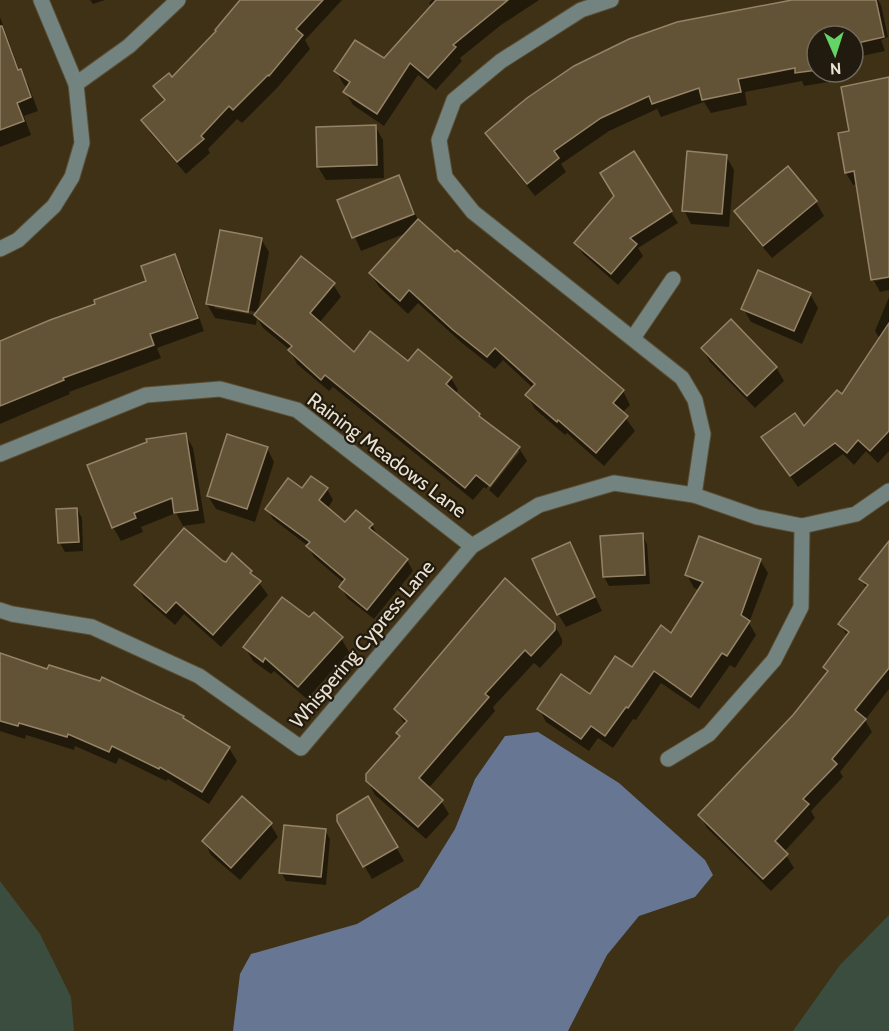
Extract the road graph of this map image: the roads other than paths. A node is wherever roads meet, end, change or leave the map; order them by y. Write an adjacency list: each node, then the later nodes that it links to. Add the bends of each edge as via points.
1 (41, 0): 4 (street)
2 (178, 0): 4 (street, via 129,46)
3 (611, 0): 7 (street, via 581,10 501,61 454,100 439,140 445,177 473,212)
4 (76, 84): 5 (street, via 82,143 72,177 54,206 18,240)
5 (0, 249)
6 (673, 279): 7 (street)
7 (633, 338): 10 (street, via 682,378 695,400 703,434)
8 (0, 454): 12 (street, Raining Meadows Lane, via 146,395 220,389 297,410)
9 (889, 491): 11 (street, Whispering Cypress Lane, via 856,514)
10 (694, 495): 11 (street, Whispering Cypress Lane, via 757,517); 12 (street, Whispering Cypress Lane, via 614,483 539,505)
11 (802, 526): 14 (street, via 801,607 774,660 709,734)
12 (472, 546): 13 (street, Whispering Cypress Lane, via 301,748 199,676 92,627)
13 (0, 610)
14 (668, 759)

